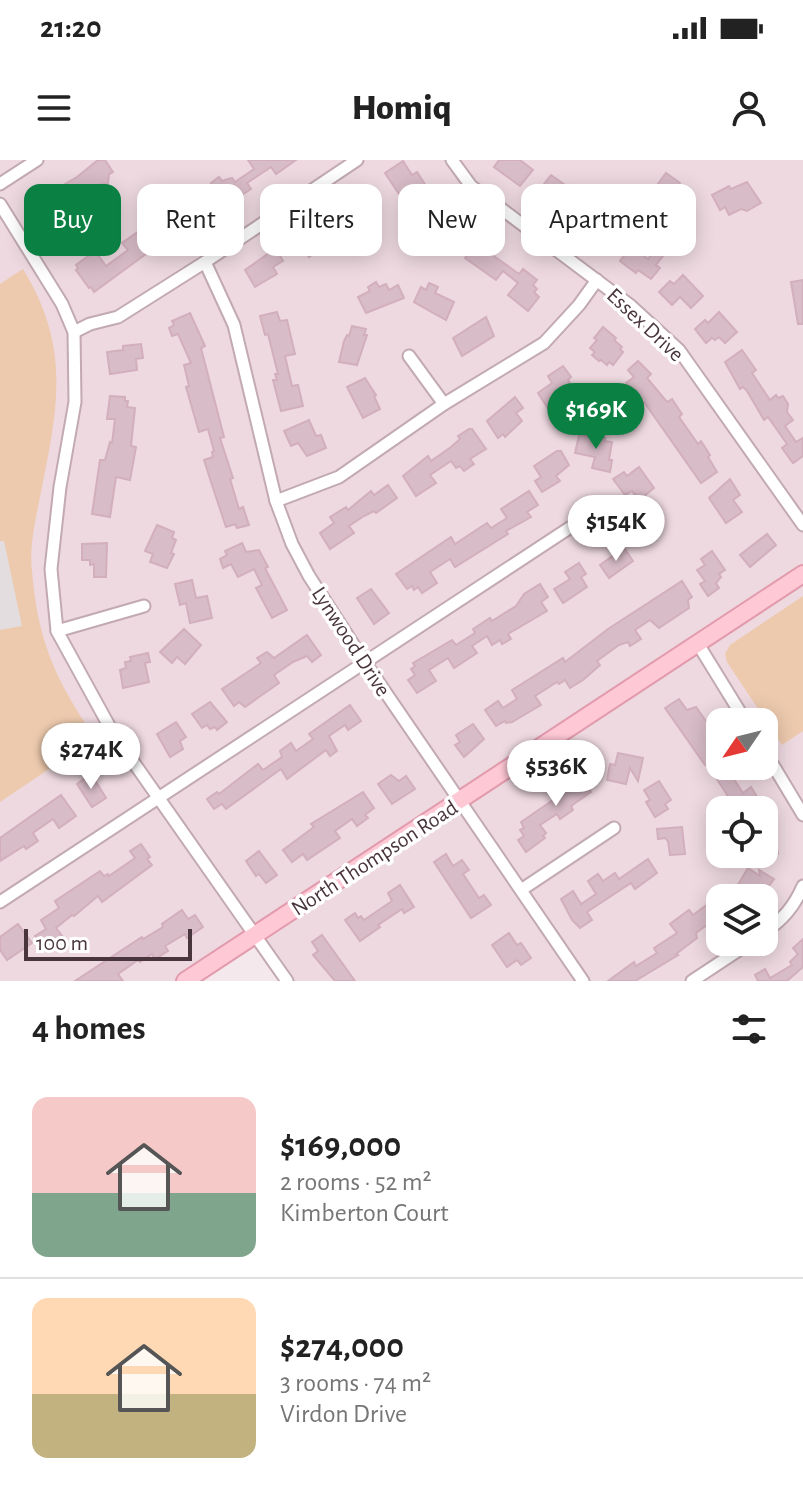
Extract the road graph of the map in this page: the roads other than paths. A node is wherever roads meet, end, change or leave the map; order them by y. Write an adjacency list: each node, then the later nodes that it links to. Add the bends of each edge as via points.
1 (37, 160): 4 (street)
2 (357, 160): 6 (street)
3 (452, 160): 7 (street, Essex Drive, via 471,186)
4 (0, 184)
5 (0, 204): 8 (street)
6 (205, 262): 8 (street, via 118,317); 11 (street, Lynwood Drive, via 234,325)
7 (597, 280): 10 (street, via 544,343); 13 (street, Essex Drive, via 679,350)
8 (74, 332): 16 (street, via 75,402 51,569)
9 (409, 356): 10 (street)
10 (444, 404): 11 (street, via 339,477)
11 (276, 501): 18 (street, Lynwood Drive, via 309,576)
12 (586, 517): 18 (street)
13 (803, 525)
14 (803, 574): 17 (street, North Thompson Road)
15 (144, 606): 16 (street)
16 (57, 631): 21 (street, via 113,733)
17 (698, 644): 19 (street); 22 (street, North Thompson Road)
18 (364, 661): 21 (street); 22 (street, Lynwood Drive)
19 (737, 708)
20 (778, 773): 23 (street)
21 (158, 798): 27 (street); 29 (street)
22 (460, 801): 26 (street, Lynwood Drive); 29 (street, North Thompson Road)
23 (803, 815)
24 (614, 828): 26 (street)
25 (803, 886): 28 (street, via 795,905)
26 (521, 890): 33 (street, Lynwood Drive)
27 (0, 902)
28 (778, 923)
29 (254, 935): 31 (street, North Thompson Road); 32 (street)
30 (730, 956): 34 (street)
31 (185, 981)
32 (287, 981)
33 (583, 981)
34 (692, 981)

